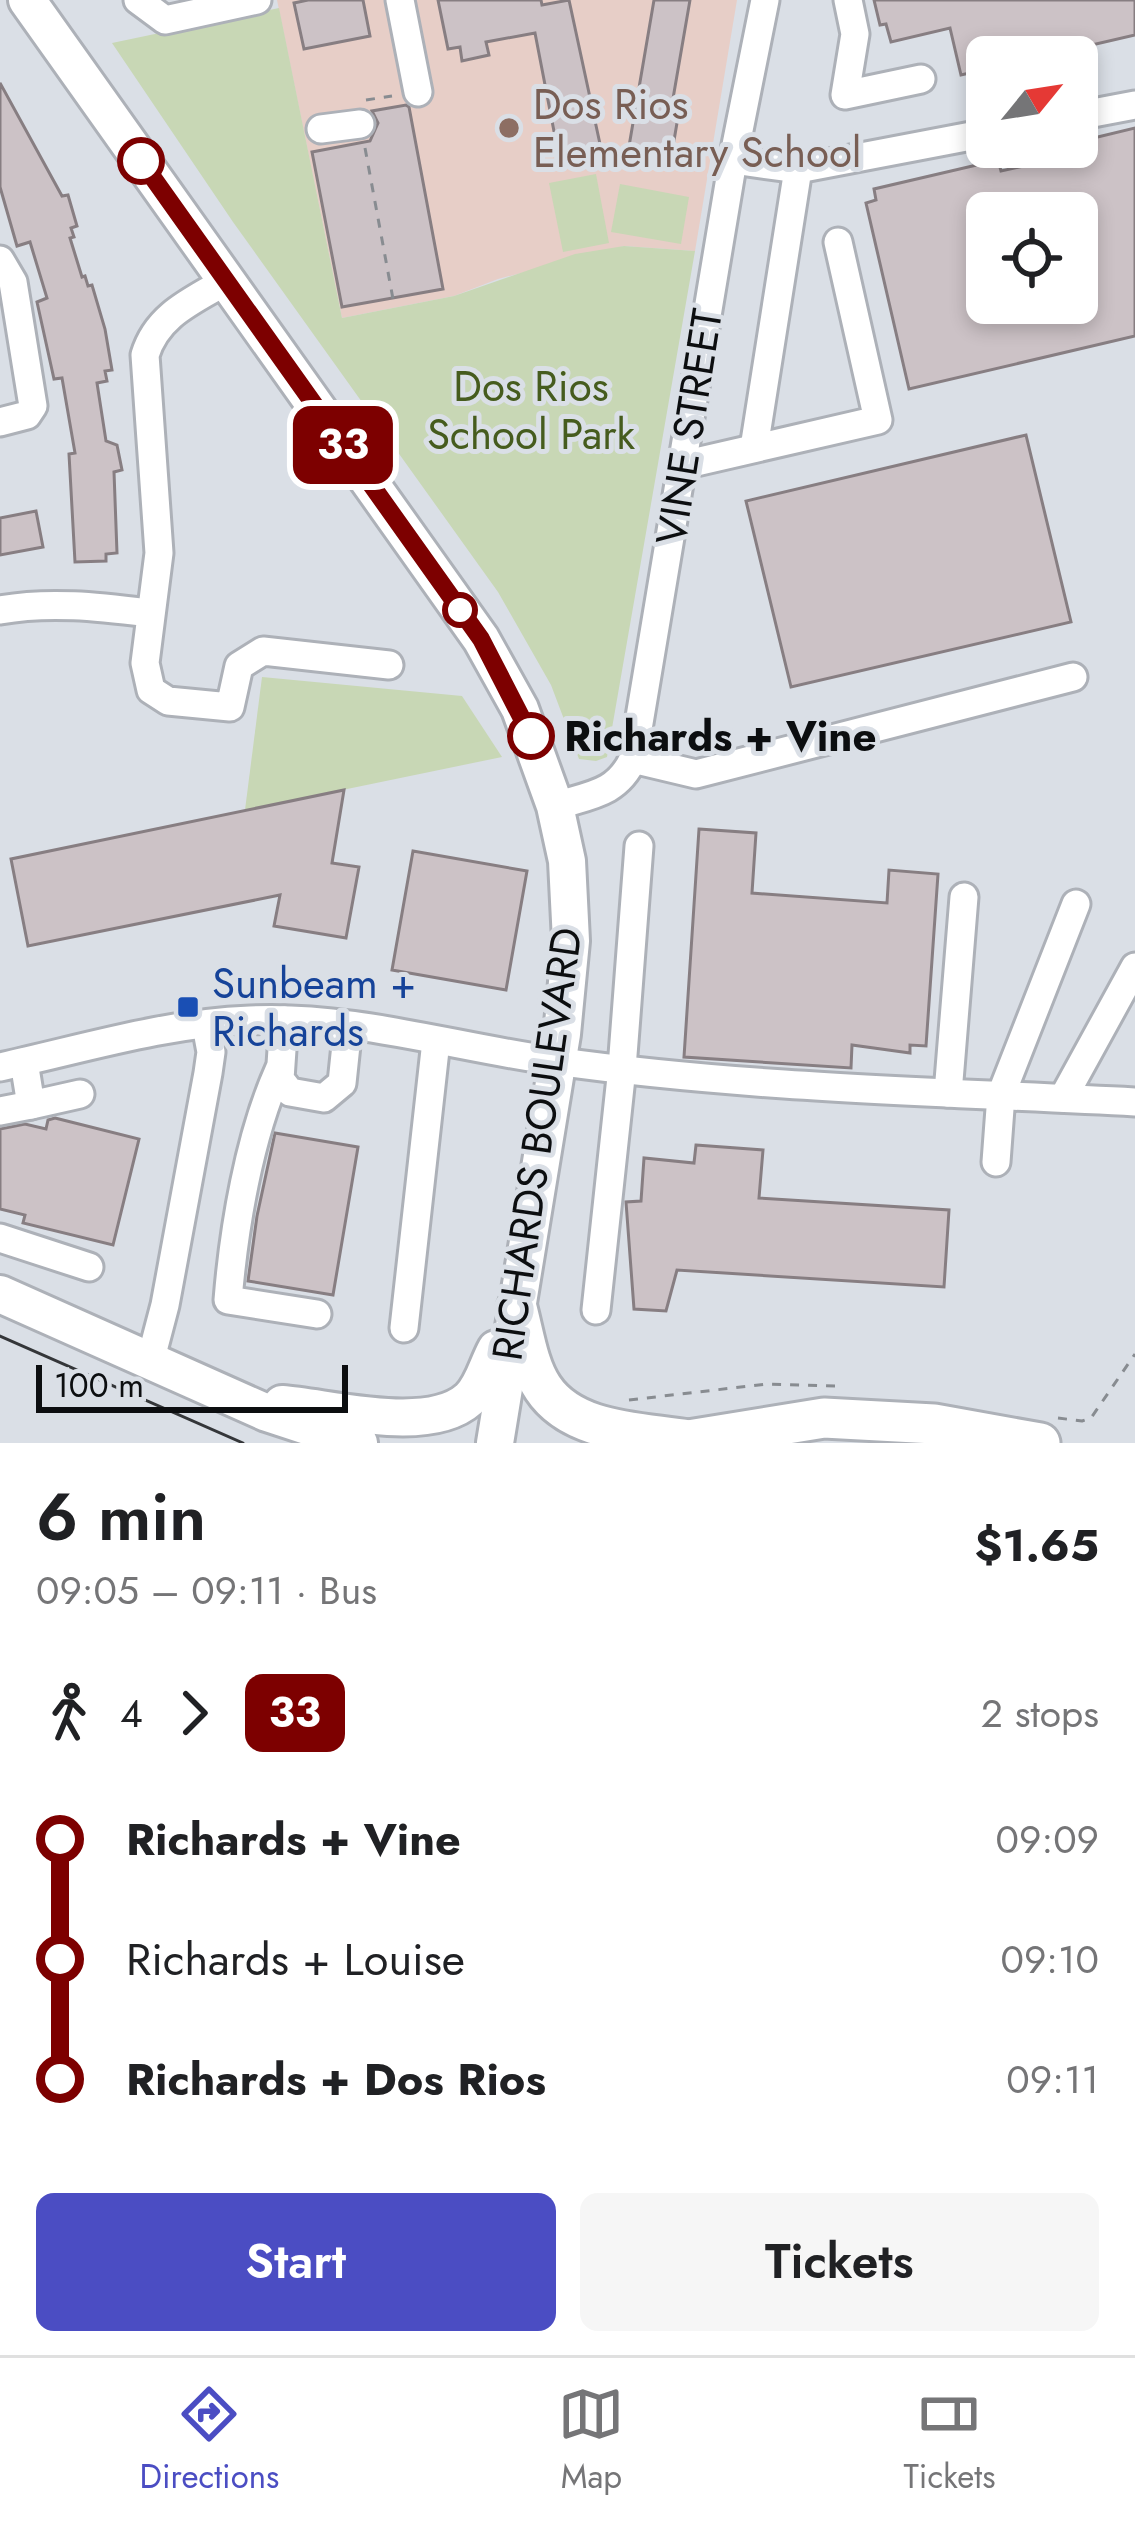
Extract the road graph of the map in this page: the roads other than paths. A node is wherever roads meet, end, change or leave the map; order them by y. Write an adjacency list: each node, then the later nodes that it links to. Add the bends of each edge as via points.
1 (30, 0): 7 (street); 19 (main road, RICHARDS BOULEVARD)
2 (138, 0): 3 (street, via 165,20)
3 (257, 0)
4 (400, 0): 9 (street)
5 (764, 0): 15 (street, VINE STREET)
6 (848, 0): 8 (street, via 855,34 845,95)
7 (0, 5)
8 (921, 80)
9 (418, 92)
10 (1135, 105): 11 (street)
11 (1098, 112)
12 (361, 124): 13 (street)
13 (321, 129)
14 (966, 138): 16 (street)
15 (734, 160): 16 (street); 22 (street, VINE STREET)
16 (798, 169): 21 (street)
17 (838, 242): 21 (street, via 878,420)
18 (0, 260): 20 (street, via 14,282 33,406)
19 (226, 281): 24 (street, via 162,320 146,355 159,553); 28 (main road, RICHARDS BOULEVARD, via 492,656)
20 (0, 422)
21 (754, 448): 22 (street)
22 (682, 465): 27 (street, VINE STREET)
23 (0, 610): 24 (street)
24 (149, 613): 25 (street, via 151,690 168,701 230,706 239,665 263,652)
25 (389, 665)
26 (1073, 677): 27 (street, via 697,774)
27 (634, 759): 28 (street, via 624,779)
28 (555, 806): 37 (main road, RICHARDS BOULEVARD, via 571,941)
29 (639, 846): 39 (street)
30 (964, 897): 41 (street)
31 (1076, 904): 43 (street)
32 (1135, 967): 44 (street)
33 (284, 1020): 34 (street); 35 (street); 40 (street)
34 (206, 1025): 38 (street); 56 (street, via 208,1073)
35 (348, 1026): 36 (street); 40 (street, via 341,1083 331,1095 290,1092)
36 (436, 1041): 37 (street); 55 (street)
37 (557, 1061): 39 (street); 52 (main road, RICHARDS BOULEVARD)
38 (12, 1064): 46 (street)
39 (622, 1068): 41 (street); 53 (street)
40 (279, 1070): 54 (street, via 261,1109 228,1300)
41 (948, 1093): 43 (street)
42 (80, 1094): 46 (street)
43 (1000, 1095): 44 (street); 48 (street)
44 (1063, 1099): 45 (street)
45 (1135, 1102)
46 (31, 1105): 47 (street)
47 (0, 1111)
48 (996, 1162)
49 (0, 1238): 50 (street)
50 (89, 1267)
51 (0, 1294): 56 (main road)
52 (517, 1308): 57 (main road, via 478,1389 435,1417); 59 (highway, via 543,1389 570,1414); 61 (main road, RICHARDS BOULEVARD)
53 (596, 1310)
54 (317, 1314)
55 (404, 1328)
56 (150, 1362): 57 (main road)
57 (234, 1400): 60 (main road)
58 (1041, 1430): 59 (highway, via 824,1418)
59 (679, 1442)
60 (359, 1443)
61 (495, 1443)

